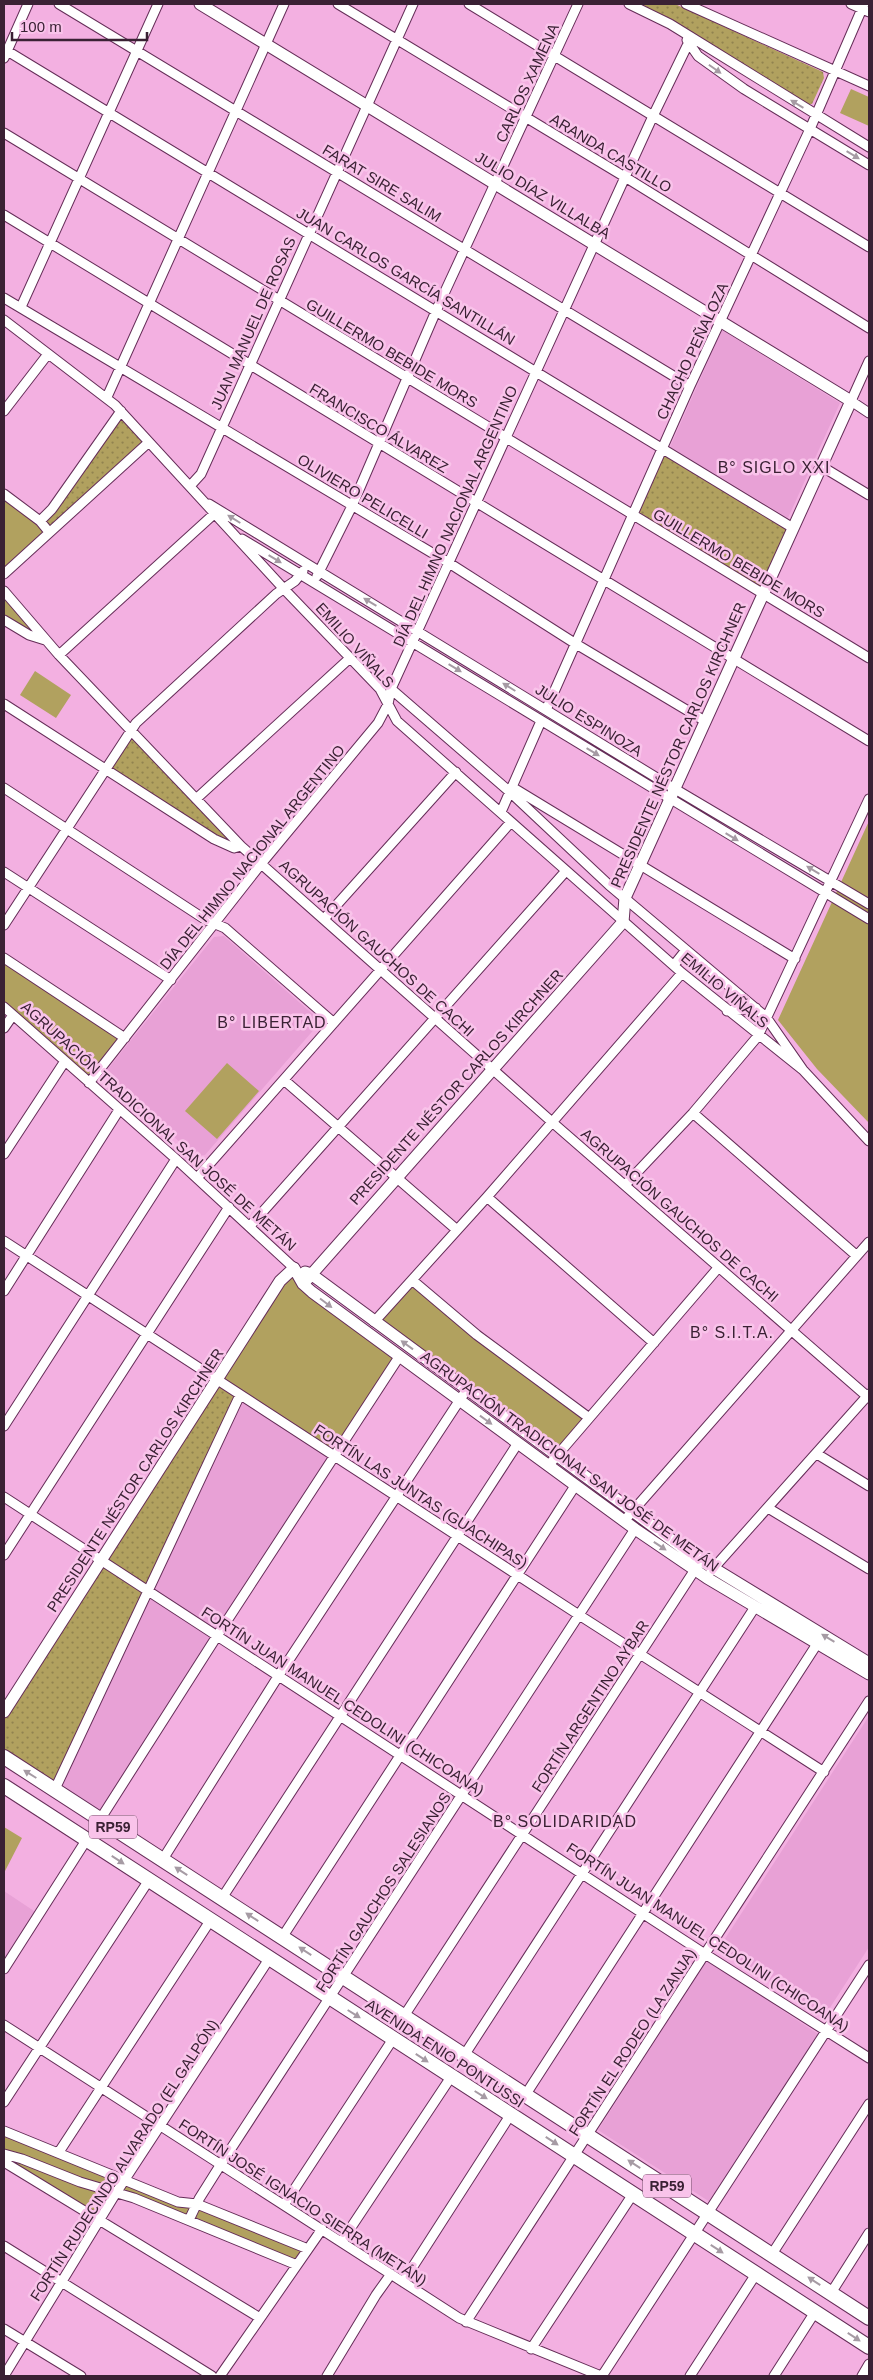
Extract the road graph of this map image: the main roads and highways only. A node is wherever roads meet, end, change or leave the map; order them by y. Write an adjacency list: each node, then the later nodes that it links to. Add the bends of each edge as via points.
1 (4, 1757): 3 (main road, AVENIDA ENIO PONTUSSI / RP59, one-way to 1)
2 (4, 1786): 4 (main road, AVENIDA ENIO PONTUSSI / RP59, one-way to 4)
3 (869, 2318)
4 (869, 2347)

